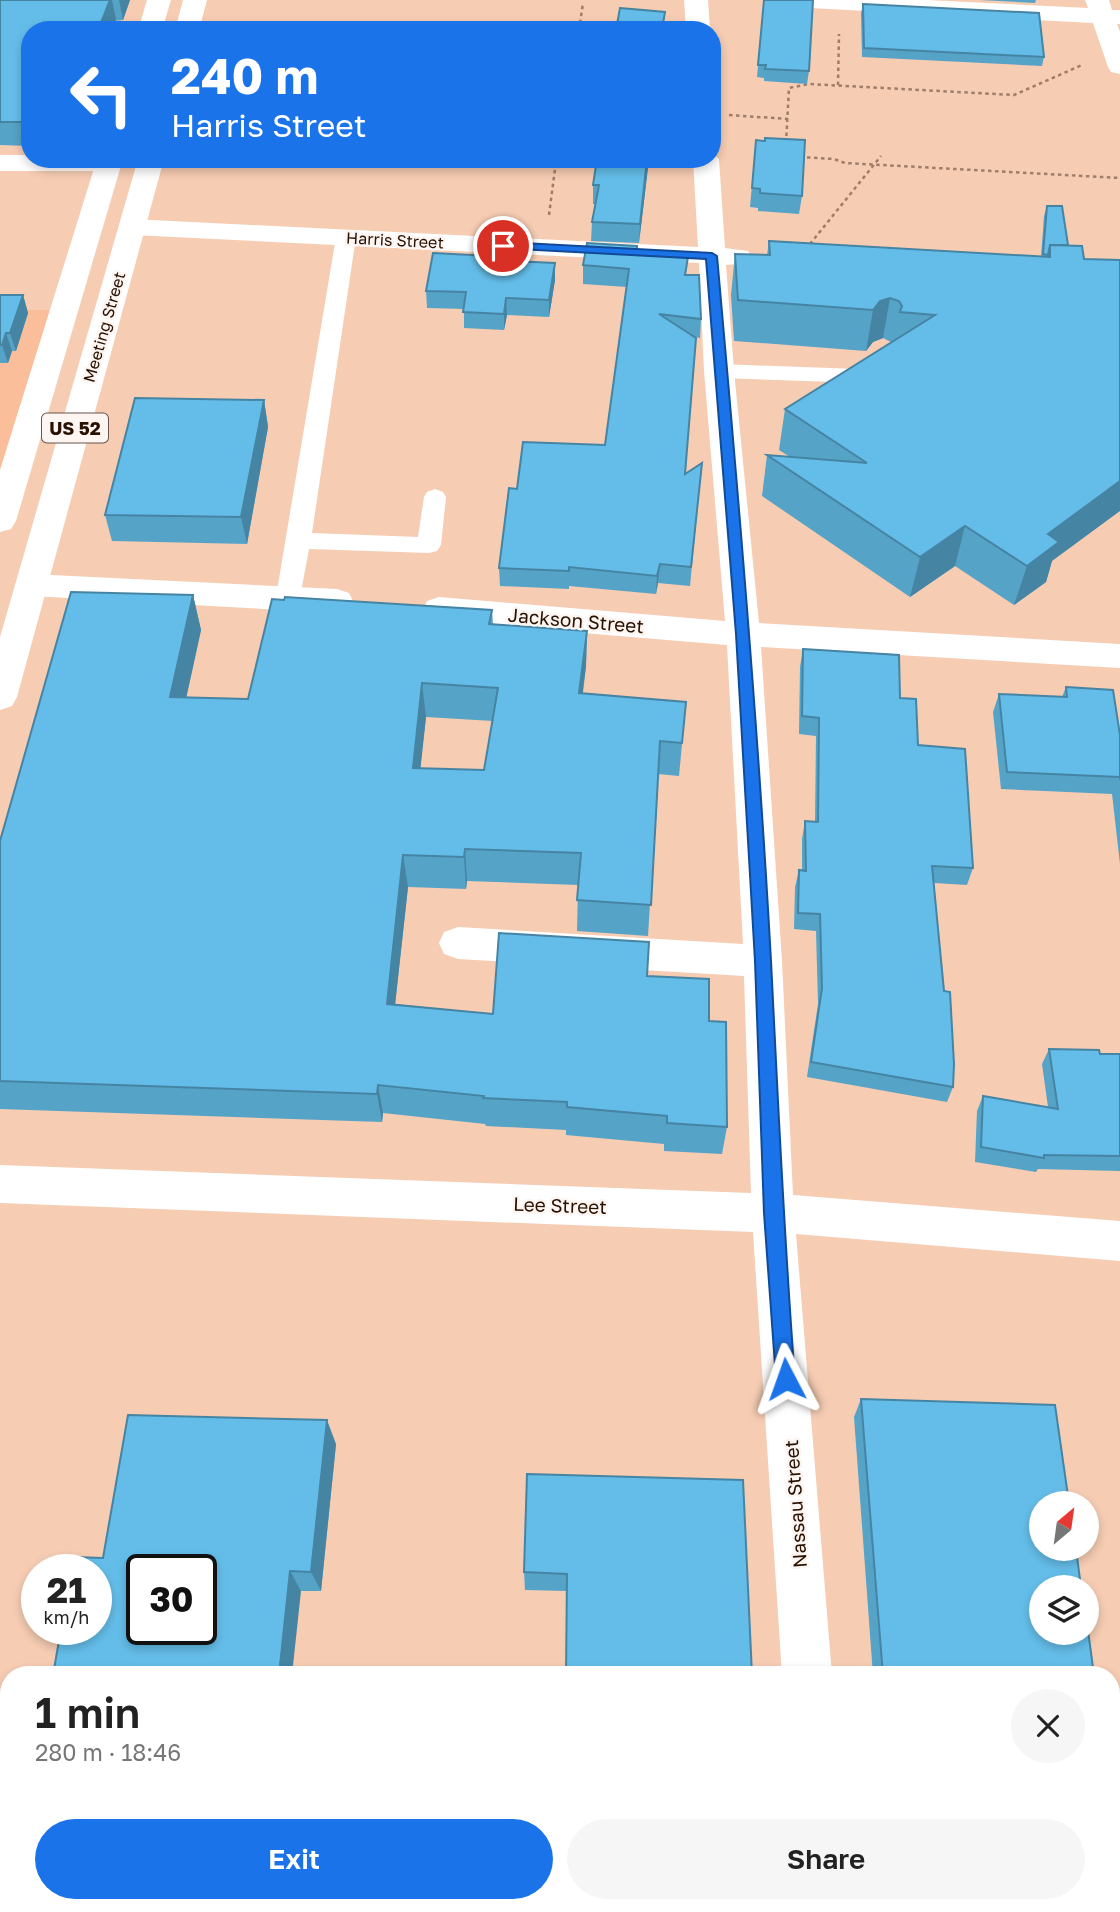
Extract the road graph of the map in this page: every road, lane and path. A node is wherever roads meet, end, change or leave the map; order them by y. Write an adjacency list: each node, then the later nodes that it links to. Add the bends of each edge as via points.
1 (159, 0): 7 (street)
2 (195, 0): 8 (street)
3 (696, 0): 10 (street)
4 (790, 0): 6 (street)
5 (583, 3): 9 (path)
6 (1107, 11): 13 (street)
7 (153, 21)
8 (189, 21)
9 (580, 21)
10 (697, 21)
11 (839, 29): 14 (path)
12 (1085, 64): 14 (path, via 1014,95)
13 (1120, 66)
14 (838, 85): 16 (path, via 789,88)
15 (729, 115): 16 (path)
16 (788, 119): 17 (path)
17 (786, 151)
18 (793, 154): 22 (path)
19 (881, 156): 22 (path)
20 (0, 163): 21 (street)
21 (21, 163)
22 (874, 165): 27 (path); 31 (path)
23 (108, 168): 37 (street, US 52)
24 (148, 168): 29 (street, Meeting Street / US 52)
25 (556, 168): 28 (path)
26 (707, 168): 32 (street, Nassau Street)
27 (1120, 178)
28 (549, 218)
29 (132, 227): 30 (street, Harris Street); 39 (street, Meeting Street / US 52)
30 (346, 237): 32 (street, Harris Street); 38 (lane)
31 (810, 244)
32 (712, 256): 33 (street, Harris Street); 35 (street, Nassau Street)
33 (768, 259)
34 (882, 348): 35 (lane, via 863,376)
35 (719, 370): 43 (street, Nassau Street)
36 (436, 497): 38 (lane, via 429,545)
37 (0, 521)
38 (299, 541): 40 (lane)
39 (31, 585): 40 (street); 45 (street, Meeting Street / US 52)
40 (288, 597): 41 (street)
41 (371, 604)
42 (412, 607): 43 (street, Jackson Street)
43 (743, 634): 44 (street, Jackson Street); 47 (street, Nassau Street)
44 (1120, 656)
45 (0, 697)
46 (458, 943): 47 (street)
47 (763, 961): 49 (street, Nassau Street)
48 (0, 1184): 49 (street, Lee Street)
49 (773, 1213): 50 (street, Lee Street); 51 (street, Nassau Street)
50 (1120, 1241)
51 (806, 1666)

